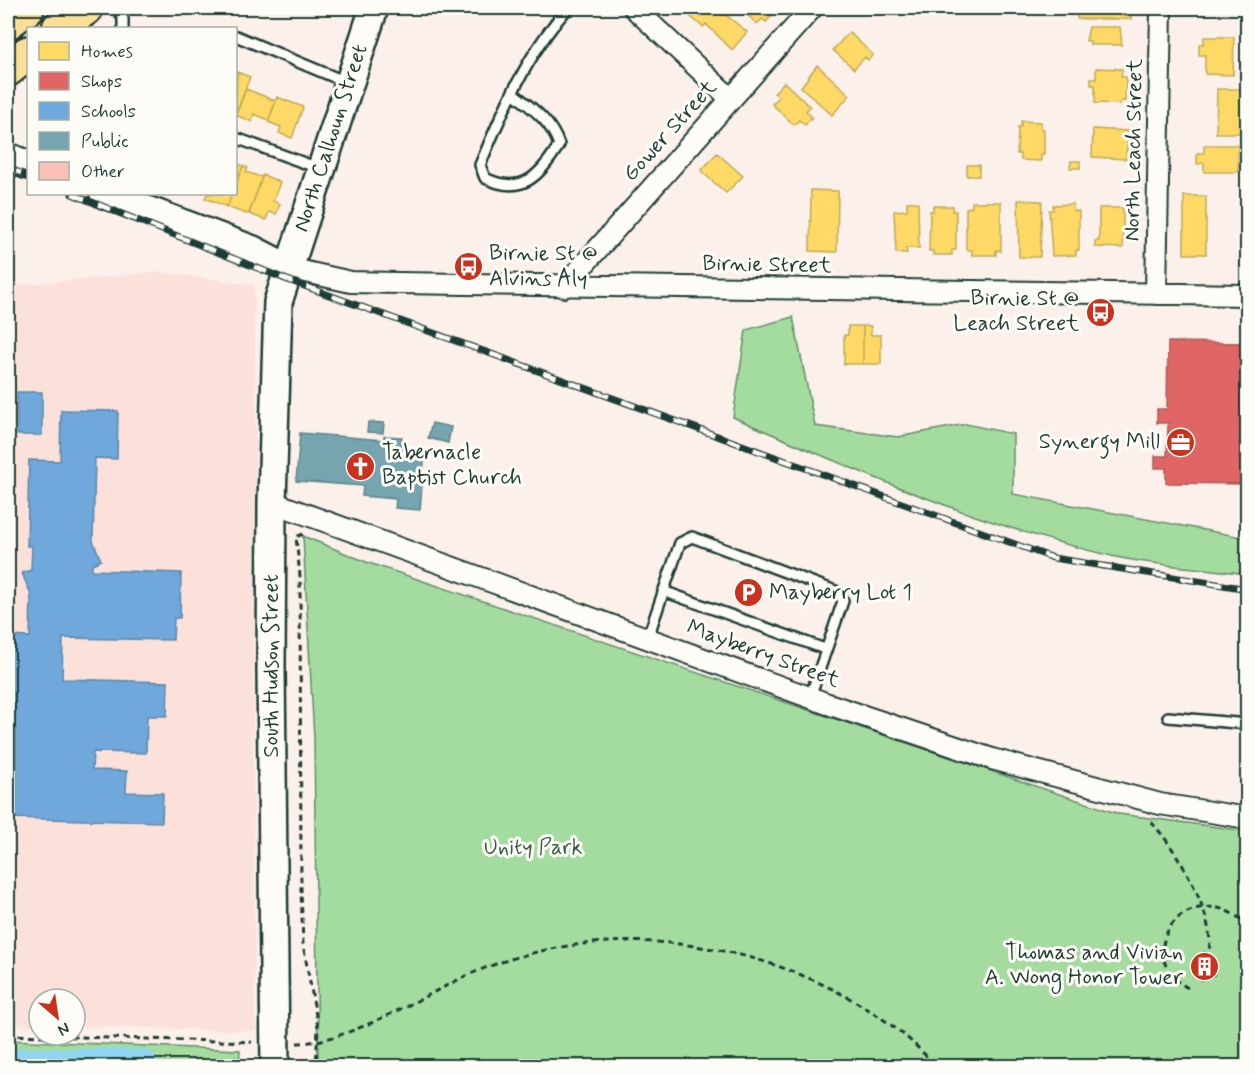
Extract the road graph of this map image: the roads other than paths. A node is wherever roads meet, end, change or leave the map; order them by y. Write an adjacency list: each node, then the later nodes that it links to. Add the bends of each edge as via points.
1 (27, 8): 9 (highway)
2 (86, 8): 10 (highway)
3 (118, 8): 11 (lane)
4 (374, 8): 15 (street, North Calhoun Street)
5 (568, 8): 16 (lane, via 548,30)
6 (634, 8): 17 (street)
7 (812, 8): 17 (street, Gower Street)
8 (1161, 8): 25 (street, North Leach Street)
9 (8, 22)
10 (60, 27)
11 (123, 27)
12 (237, 36): 15 (lane)
13 (27, 54): 14 (highway)
14 (8, 69)
15 (348, 83): 21 (street, North Calhoun Street)
16 (513, 93): 16 (lane, via 480,165 485,178 501,186 524,184 545,169 559,145 554,130 543,117)
17 (731, 99): 24 (street, Gower Street)
18 (237, 138): 21 (lane)
19 (8, 157): 20 (street)
20 (27, 165)
21 (320, 169): 23 (street, North Calhoun Street)
22 (107, 195): 23 (street, via 253,250)
23 (288, 268): 24 (street, Birnie Street, via 351,282); 27 (street, South Hudson Street, via 278,302)
24 (564, 287): 25 (street, Birnie Street)
25 (1155, 294): 26 (street, Birnie Street)
26 (1248, 294)
27 (272, 502): 29 (street, Mayberry Street); 35 (street, South Hudson Street)
28 (663, 591): 29 (lane); 30 (lane); 30 (lane, via 680,543 692,537 838,592 843,601)
29 (648, 637): 31 (street, Mayberry Street)
30 (825, 649): 31 (lane)
31 (810, 697): 34 (street, Mayberry Street, via 1004,762 1160,804)
32 (1168, 717): 33 (lane)
33 (1248, 724)
34 (1248, 818)
35 (275, 1056)

